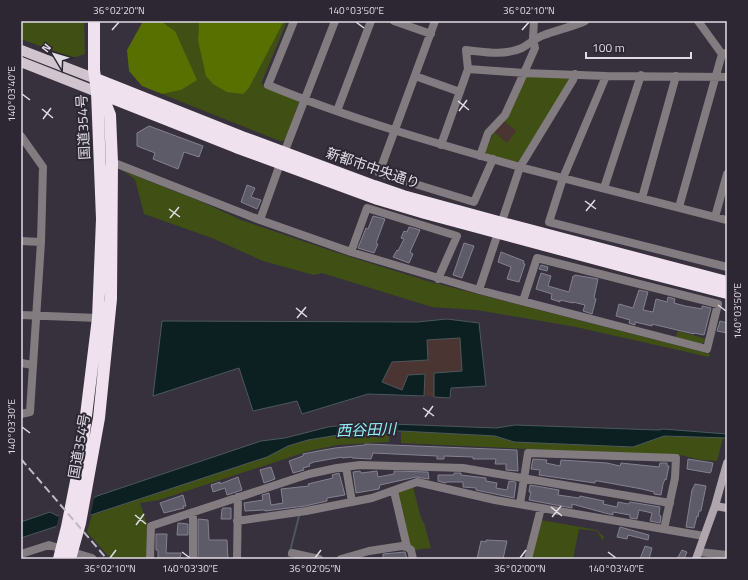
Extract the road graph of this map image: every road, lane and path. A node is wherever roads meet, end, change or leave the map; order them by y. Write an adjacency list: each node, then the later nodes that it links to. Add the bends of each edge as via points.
1 (94, 21): 24 (highway, 国道354号)
2 (294, 21): 27 (street, via 268,85)
3 (335, 21): 27 (street)
4 (370, 21): 28 (street)
5 (394, 21): 10 (street)
6 (435, 21): 10 (street)
7 (534, 21): 11 (street)
8 (585, 21): 11 (street)
9 (698, 21): 13 (street)
10 (431, 34): 18 (street)
11 (533, 40): 15 (street, via 522,47 501,53 466,50); 16 (street, via 535,48)
12 (21, 50): 24 (main road, 新都市中央通り)
13 (725, 54): 22 (street)
14 (21, 62): 26 (main road, 新都市中央通り)
15 (468, 69): 16 (street); 25 (street)
16 (524, 73): 17 (street); 32 (street, via 505,115 488,133)
17 (575, 74): 19 (street); 36 (street)
18 (415, 76): 25 (street); 29 (street)
19 (606, 76): 20 (street); 38 (street)
20 (641, 76): 21 (street); 39 (street)
21 (676, 76): 22 (street); 40 (street)
22 (716, 76): 23 (street); 41 (street)
23 (727, 77)
24 (96, 79): 26 (highway, 国道354号); 33 (highway, 新都市中央通り)
25 (460, 92): 31 (street)
26 (100, 94): 33 (highway, 新都市中央通り); 35 (highway, 国道354号, via 110,115); 57 (highway, 国道354号, via 102,219)
27 (304, 100): 28 (street); 33 (street)
28 (337, 111): 29 (street)
29 (395, 130): 31 (street); 34 (street, via 378,173 430,189 474,202)
30 (21, 136): 47 (street, via 43,167)
31 (441, 145): 32 (street)
32 (480, 156): 34 (street)
33 (282, 158): 43 (street); 45 (highway, 新都市中央通り, via 378,199)
34 (493, 159): 36 (street)
35 (112, 162): 43 (street); 79 (highway, 国道354号, via 109,333 99,418 80,523)
36 (520, 167): 38 (street); 45 (street)
37 (727, 174): 42 (street)
38 (563, 178): 39 (street); 49 (street, via 549,222)
39 (604, 188): 40 (street)
40 (642, 198): 41 (street)
41 (679, 207): 42 (street)
42 (715, 217): 44 (street)
43 (260, 220): 48 (street)
44 (727, 220)
45 (500, 228): 51 (highway, 新都市中央通り); 52 (street); 53 (highway, 新都市中央通り, via 641,272)
46 (21, 241): 47 (street)
47 (41, 242): 56 (street)
48 (350, 252): 50 (street); 50 (street, via 367,208 457,236)
49 (727, 268)
50 (438, 279): 52 (street)
51 (727, 282)
52 (479, 290): 54 (street)
53 (727, 293)
54 (523, 301): 54 (street, via 707,349 718,304 537,258)
55 (21, 314): 56 (street)
56 (36, 316): 57 (street); 59 (street)
57 (98, 318): 79 (highway, 国道354号, via 81,456 67,527)
58 (21, 363): 59 (street)
59 (33, 365): 60 (street, via 30,412)
60 (21, 414)
61 (727, 463): 69 (main road)
62 (346, 467): 63 (street, via 382,465 463,468); 65 (street, via 309,474); 66 (street)
63 (524, 478): 67 (street); 67 (street, via 528,453 676,458); 68 (street)
64 (394, 491): 66 (street); 68 (street, via 417,482); 76 (street)
65 (238, 497): 72 (street); 73 (street)
66 (352, 502): 73 (street)
67 (670, 503): 74 (street)
68 (520, 504): 70 (street)
69 (715, 506): 71 (main road); 75 (main road)
70 (541, 508): 74 (street); 89 (street)
71 (727, 508)
72 (193, 512): 83 (street, via 151,526); 84 (street)
73 (237, 521): 85 (street)
74 (664, 529): 75 (street)
75 (704, 536): 80 (main road)
76 (408, 547): 87 (street, via 369,551); 88 (street)
77 (292, 553): 86 (street)
78 (21, 554): 79 (street, via 49,545)
79 (66, 555): 82 (street)
80 (697, 555): 81 (street)
81 (727, 555)
82 (93, 559)
83 (150, 559)
84 (193, 559)
85 (237, 559)
86 (319, 559)
87 (340, 559)
88 (413, 559)
89 (528, 559)

